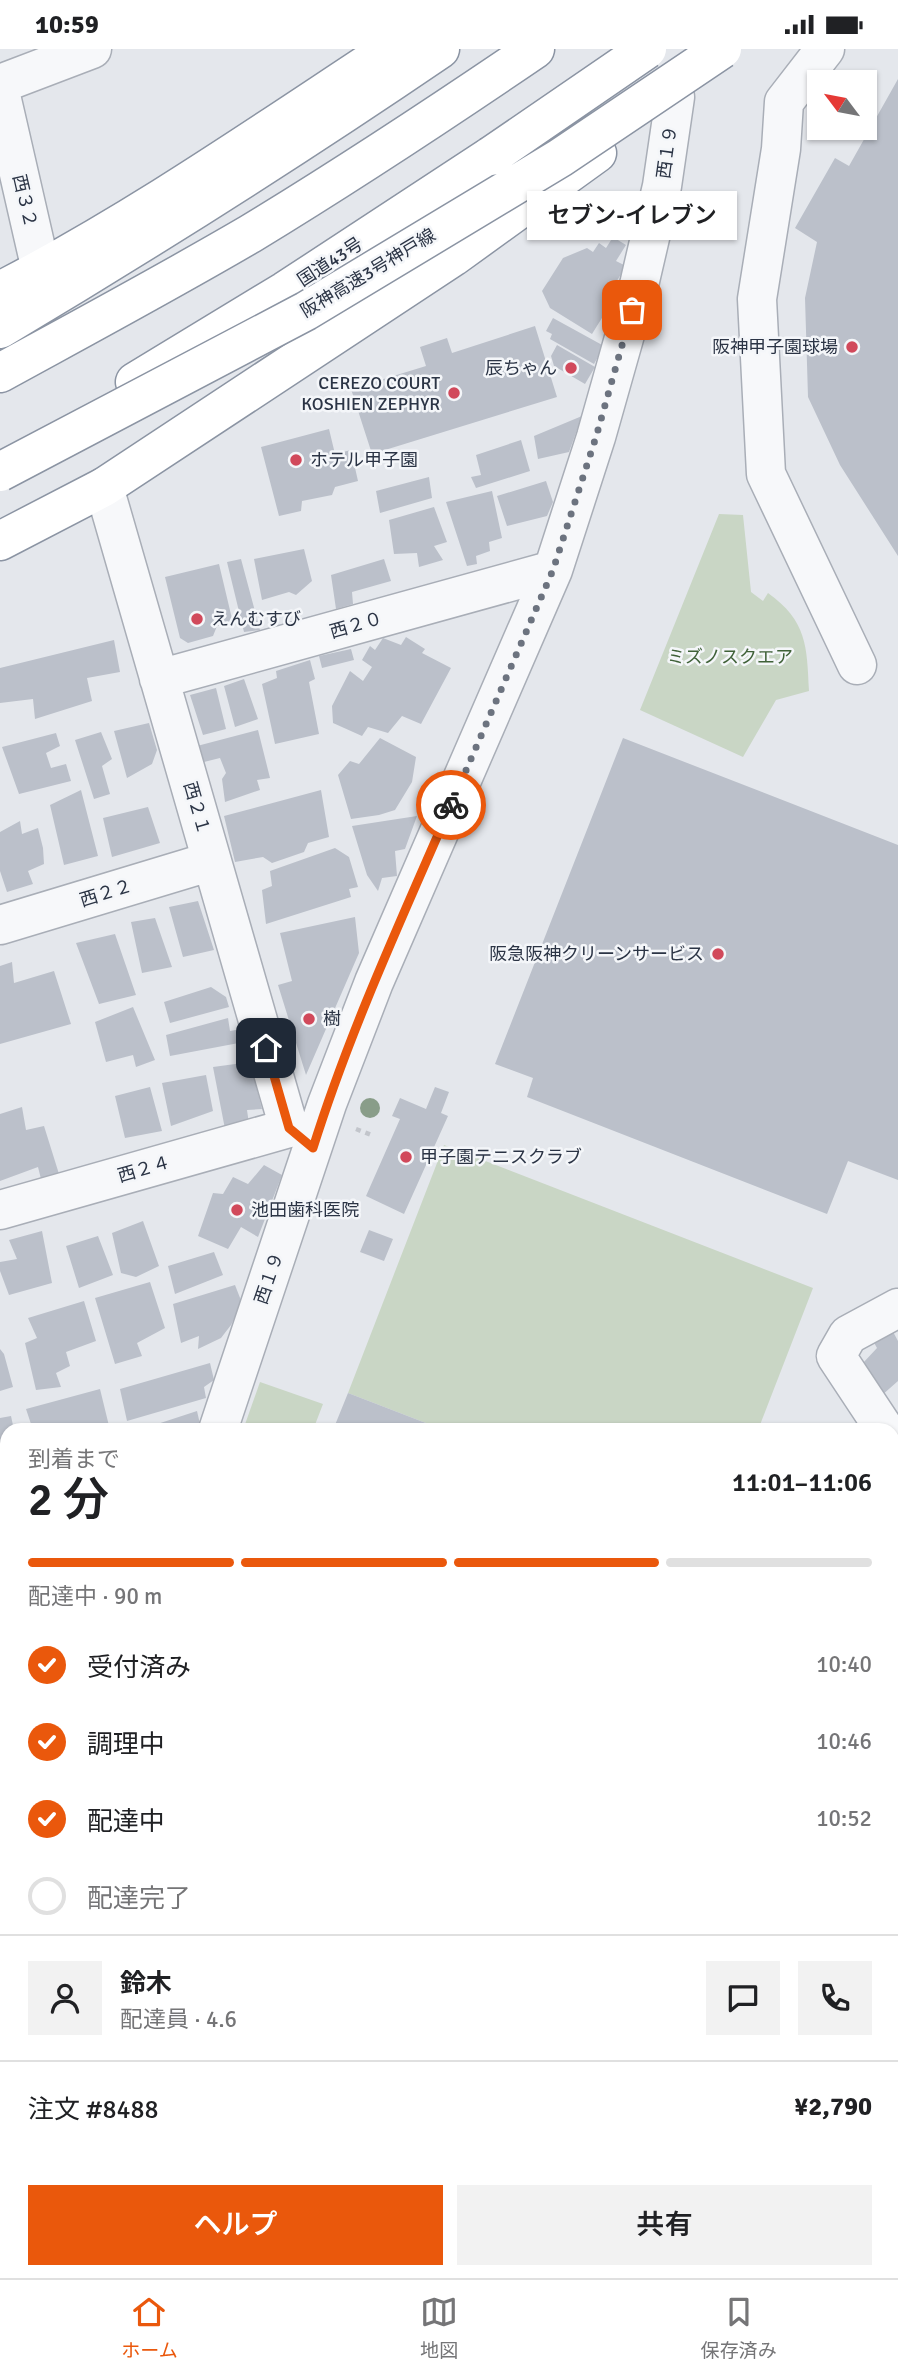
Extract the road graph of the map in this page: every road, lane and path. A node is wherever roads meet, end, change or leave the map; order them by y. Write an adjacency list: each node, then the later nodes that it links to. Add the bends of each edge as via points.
1 (390, 49): 12 (highway, via 195,178)
2 (440, 49): 14 (highway, via 121,257)
3 (534, 49): 15 (highway, via 349,173 166,282)
4 (645, 49): 11 (street); 16 (highway, 国道43号, bridge, via 307,277 194,347)
5 (722, 49): 17 (highway, 阪神高速3号神戸線, bridge, via 561,158 306,311)
6 (735, 49): 11 (highway)
7 (825, 49): 21 (street, via 784,101 781,149 757,299 766,474)
8 (78, 52): 9 (street)
9 (0, 84)
10 (0, 91): 12 (street, 西３２)
11 (684, 109): 18 (highway); 20 (street, 西１９, via 596,437)
12 (41, 270): 13 (highway)
13 (0, 291)
14 (0, 329)
15 (0, 373)
16 (0, 456)
17 (0, 472)
18 (104, 487): 19 (highway); 22 (street, 西２１)
19 (0, 541)
20 (553, 570): 22 (street, 西２０); 25 (street, 西１９, via 373,982 327,1104)
21 (857, 665)
22 (159, 679): 23 (street, 西２１)
23 (212, 861): 24 (street, 西２２); 25 (street, 西２１)
24 (0, 925)
25 (301, 1138): 26 (street, 西２４); 28 (street, 西１９)
26 (0, 1210)
27 (898, 1308): 29 (street, via 848,1335 836,1356)
28 (220, 1423)
29 (880, 1423)

